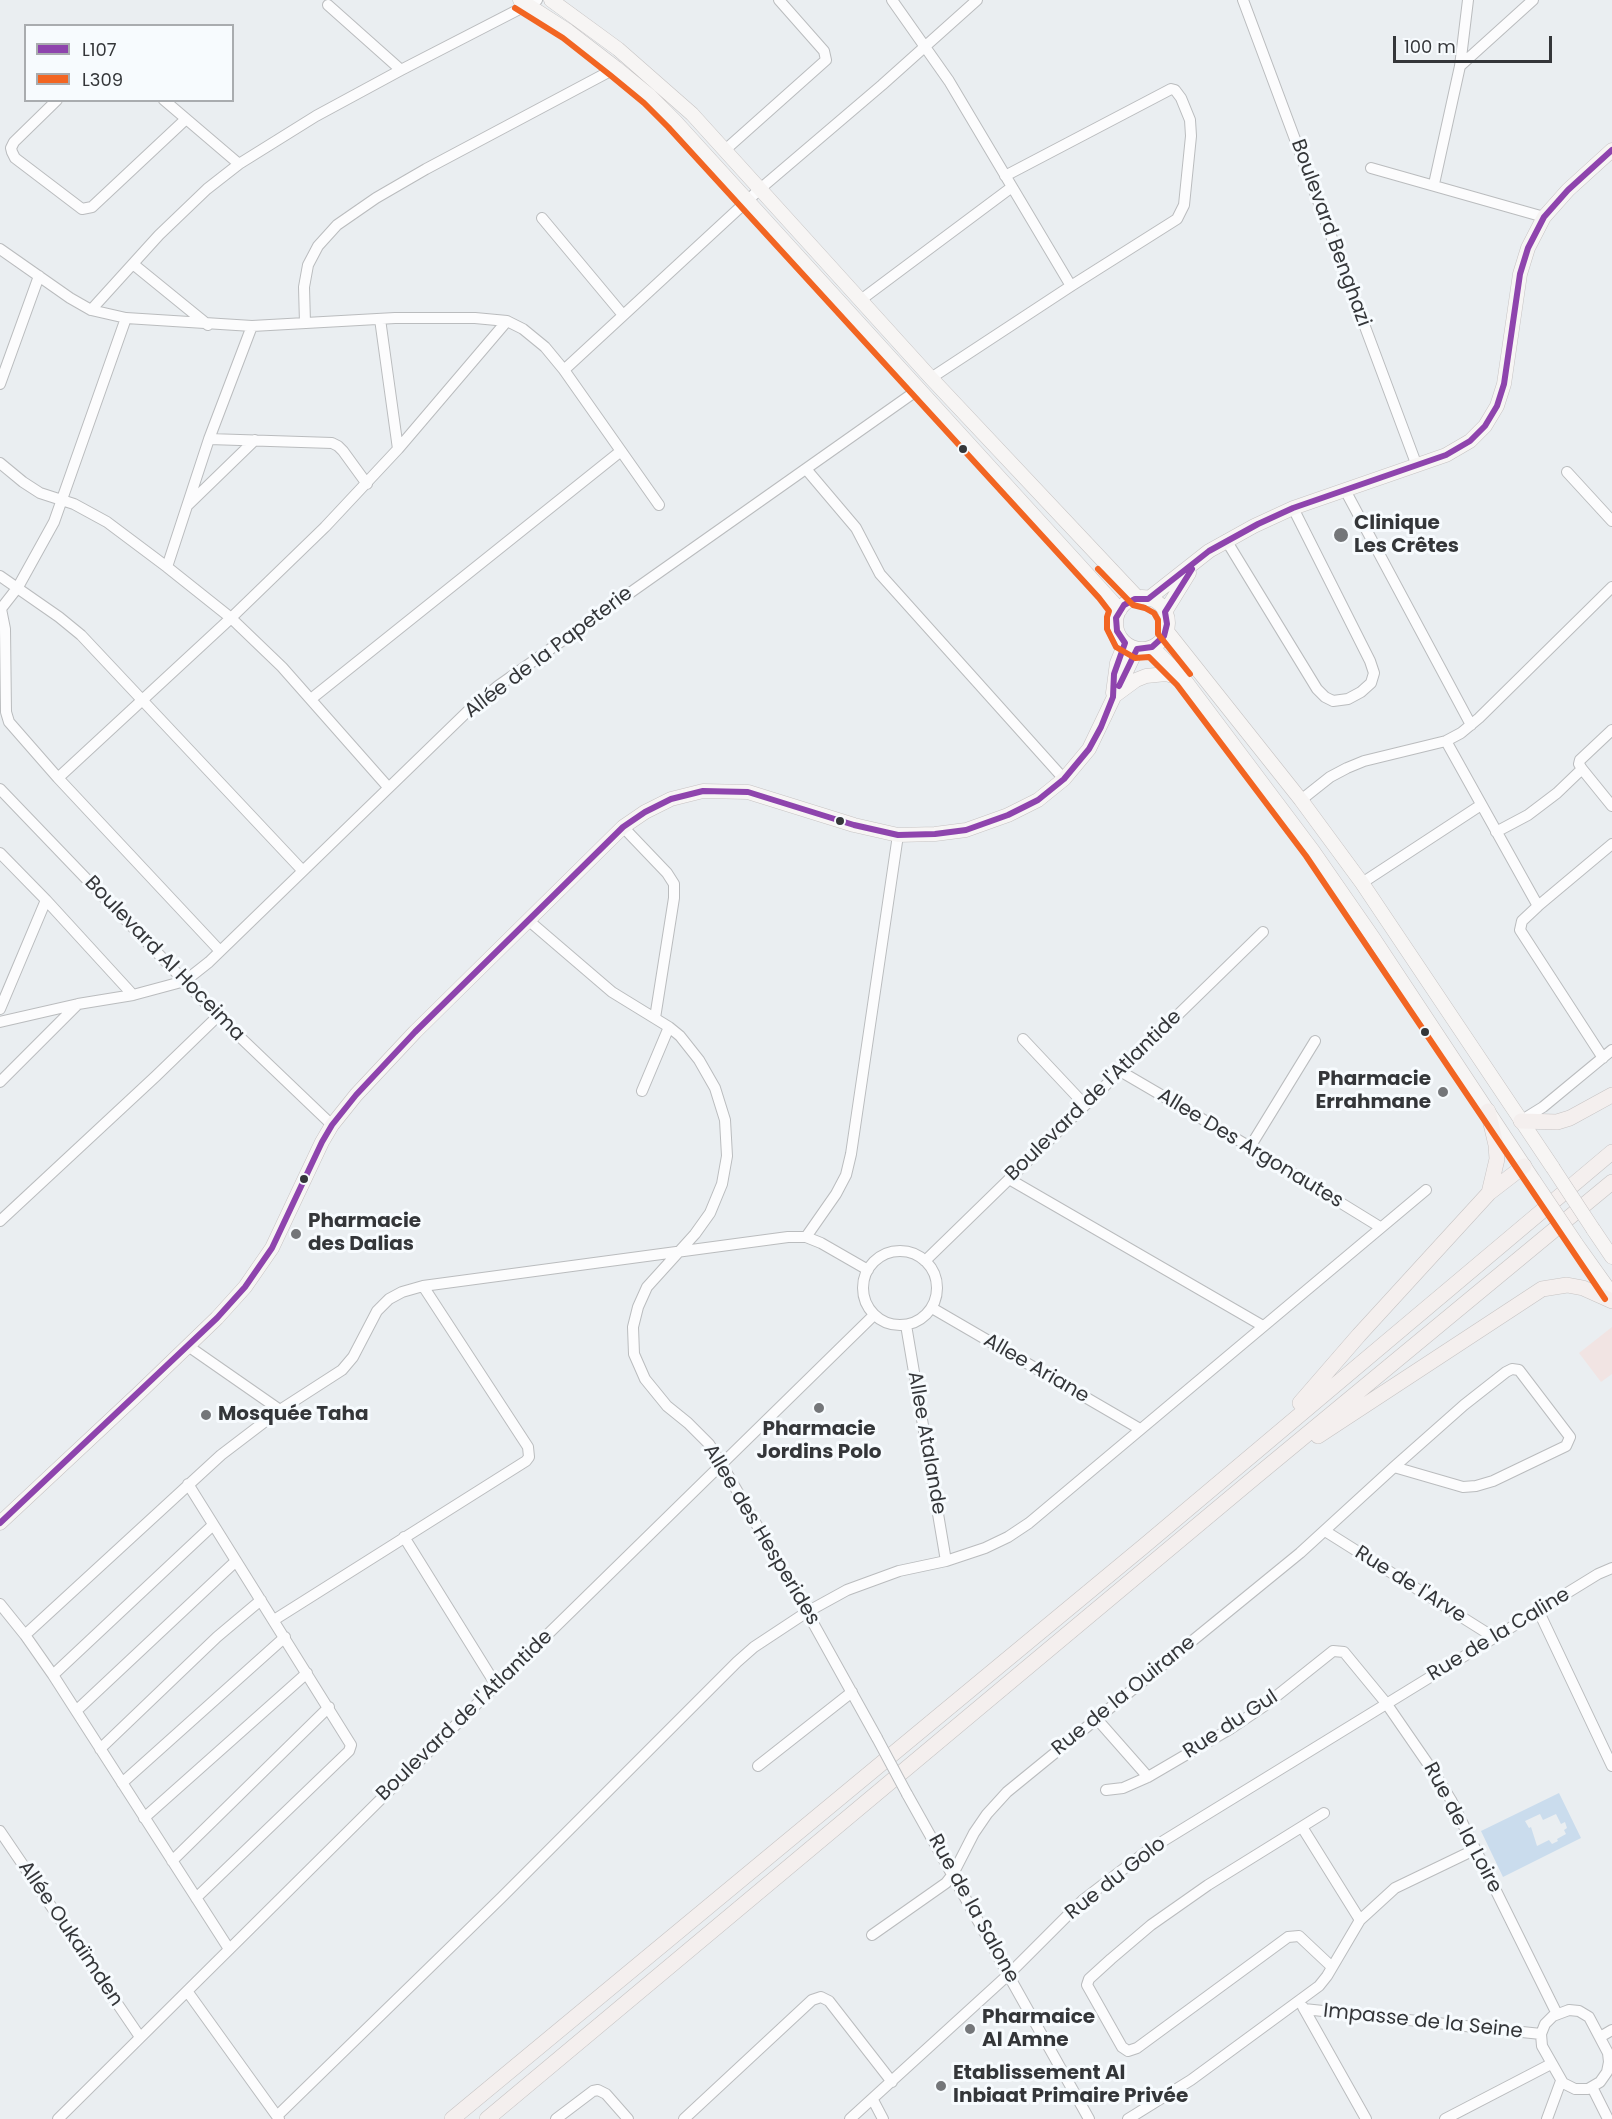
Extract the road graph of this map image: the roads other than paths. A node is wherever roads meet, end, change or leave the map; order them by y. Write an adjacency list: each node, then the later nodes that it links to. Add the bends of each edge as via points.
1 (551, 0): 17 (main road, via 663,87)
2 (779, 0): 17 (street, via 824,51 826,60)
3 (892, 0): 10 (street)
4 (977, 0): 10 (street)
5 (1243, 0): 50 (street, Boulevard Benghazi)
6 (1468, 0): 11 (street)
7 (1533, 0): 11 (street)
8 (528, 2): 12 (main road); 13 (street)
9 (328, 5): 13 (street)
10 (926, 46): 21 (street); 24 (street)
11 (1460, 66): 22 (street)
12 (616, 68): 25 (main road, via 675,121); 38 (street, via 426,169 338,225 318,246 308,265)
13 (401, 70): 19 (street)
14 (55, 102): 16 (street, via 11,148 15,158 82,209 92,207)
15 (166, 102): 16 (street)
16 (186, 119): 19 (street)
17 (725, 150): 24 (main road)
18 (1610, 157): 26 (main road, via 1568,190)
19 (239, 164): 29 (street, via 207,189)
20 (1371, 168): 22 (street)
21 (1005, 176): 23 (street); 31 (street, via 1167,91 1175,90 1181,98 1192,128 1181,214 1170,225)
22 (1434, 184): 26 (street)
23 (1012, 188): 31 (street); 32 (street)
24 (760, 189): 25 (street); 32 (main road)
25 (747, 200): 34 (street); 44 (main road)
26 (1544, 217): 50 (main road, via 1520,274 1504,384 1497,406 1470,441)
27 (542, 218): 34 (street)
28 (0, 249): 30 (street)
29 (133, 264): 33 (street); 39 (street)
30 (39, 276): 33 (street); 43 (street)
31 (1071, 286): 42 (street)
32 (862, 299): 42 (main road)
33 (91, 310): 35 (street)
34 (623, 315): 41 (street)
35 (126, 318): 39 (street); 55 (street)
36 (380, 319): 37 (street); 38 (street); 47 (street)
37 (507, 321): 41 (street, via 545,347); 47 (street)
38 (305, 323): 40 (street)
39 (208, 325): 40 (street)
40 (252, 326): 45 (street)
41 (564, 370): 48 (street)
42 (931, 378): 66 (main road)
43 (0, 384)
44 (919, 389): 51 (street, Allée de la Papeterie); 68 (main road)
45 (209, 439): 46 (street); 57 (street)
46 (255, 440): 53 (street, via 332,443 343,451); 57 (street)
47 (398, 449): 53 (street)
48 (621, 451): 56 (street); 77 (street)
49 (0, 463): 55 (street, via 40,493)
50 (1417, 466): 54 (main road)
51 (806, 469): 85 (street, via 856,528 880,574); 86 (street, Allée de la Papeterie, via 498,686)
52 (1567, 472): 59 (street)
53 (367, 484): 70 (street)
54 (1345, 490): 58 (main road); 78 (street)
55 (61, 500): 62 (street, via 99,517); 64 (street, via 46,540)
56 (659, 505)
57 (186, 507): 62 (street)
58 (1293, 508): 60 (main road); 60 (street, via 1374,673 1371,683 1348,699 1333,701 1317,689)
59 (1612, 521)
60 (1226, 540): 61 (main road)
61 (1196, 563): 66 (main road); 69 (main road)
62 (167, 567): 70 (street)
63 (0, 576): 64 (street)
64 (18, 587): 67 (street); 76 (street, via 81,635)
65 (1612, 587): 78 (street)
66 (1143, 598): 68 (main road, via 1129,601); 69 (main road)
67 (1, 609): 84 (street, via 7,717)
68 (1120, 610): 72 (main road, via 1116,627 1120,637)
69 (1165, 612): 71 (main road)
70 (231, 618): 76 (street); 77 (street)
71 (1166, 630): 73 (main road); 88 (main road)
72 (1131, 646): 73 (main road); 75 (main road, via 1114,674)
73 (1152, 647): 74 (main road)
74 (1184, 679): 75 (main road, via 1166,674 1146,676); 120 (main road, via 1313,851)
75 (1113, 697): 85 (main road, via 1089,749)
76 (142, 699): 84 (street); 96 (street)
77 (310, 699): 86 (street)
78 (1471, 725): 80 (street)
79 (1612, 730): 82 (street)
80 (1446, 741): 88 (street, via 1364,761 1330,777); 89 (street)
81 (1612, 741): 82 (street)
82 (1594, 748): 83 (street, via 1580,760)
83 (1582, 770): 90 (street); 92 (street, via 1528,815)
84 (58, 778): 102 (street)
85 (1064, 779): 93 (main road, via 1038,800 966,830)
86 (388, 787): 96 (street, Allée de la Papeterie)
87 (0, 789): 103 (street, Boulevard Al Hoceima)
88 (1301, 800): 97 (main road)
89 (1481, 805): 92 (street); 97 (street)
90 (1612, 806)
91 (623, 827): 93 (main road, via 671,799 703,791 748,792); 100 (main road); 108 (street, via 674,884)
92 (1496, 832): 99 (street)
93 (898, 836): 132 (street, via 851,1154 836,1194)
94 (1612, 844): 99 (street)
95 (0, 853): 98 (street)
96 (302, 870): 102 (street, Allée de la Papeterie)
97 (1362, 883): 121 (main road)
98 (46, 900): 104 (street); 106 (street)
99 (1538, 906): 114 (street, via 1522,921 1522,935)
100 (528, 920): 108 (street, Allee des Hesperides, via 612,992); 122 (main road, via 374,1074)
101 (1263, 932): 115 (street, Boulevard de l'Atlantide)
102 (220, 951): 103 (street, Allée de la Papeterie)
103 (185, 981): 104 (street); 107 (street, Boulevard Al Hoceima)
104 (133, 995): 105 (street)
105 (78, 1004): 109 (street); 116 (street)
106 (0, 1009)
107 (218, 1016): 122 (street, Boulevard Al Hoceima); 130 (street)
108 (655, 1018): 110 (street, Allee des Hesperides)
109 (0, 1022)
110 (669, 1027): 117 (street); 133 (street, Allee des Hesperides, via 681,1036 716,1088 725,1120 727,1156 722,1184 710,1213)
111 (1023, 1039): 119 (street)
112 (1315, 1041): 123 (street)
113 (1612, 1050): 114 (street)
114 (1603, 1058): 121 (street)
115 (1120, 1071): 119 (street, Boulevard de l'Atlantide); 123 (street, Allee Des Argonautes)
116 (0, 1082)
117 (642, 1091)
118 (1612, 1095): 121 (highway, via 1557,1122)
119 (1085, 1105): 126 (street, Boulevard de l'Atlantide)
120 (1488, 1111): 125 (main road); 129 (highway, via 1497,1159)
121 (1521, 1121): 134 (main road, bridge)
122 (332, 1125): 144 (main road, via 310,1163 272,1248 245,1287)
123 (1250, 1147): 131 (street, Allee Des Argonautes)
124 (1612, 1152): 147 (highway)
125 (1524, 1166): 129 (highway); 138 (main road, bridge)
126 (1009, 1179): 135 (street, Boulevard de l'Atlantide); 143 (street)
127 (1612, 1182): 150 (highway)
128 (1426, 1190): 131 (street)
129 (1489, 1193): 147 (highway)
130 (0, 1221)
131 (1380, 1227): 143 (street)
132 (806, 1237): 133 (street); 136 (street)
133 (677, 1253): 137 (street); 148 (street, Allee des Hesperides, via 648,1287 638,1307 633,1327 634,1354 645,1379 667,1406 709,1444)
134 (1612, 1257)
135 (925, 1261): 136 (street, via 909,1252 895,1252 878,1259); 140 (street, via 937,1282)
136 (868, 1270): 141 (street, via 864,1295)
137 (423, 1286): 145 (street, via 389,1299 377,1311 342,1370); 155 (street, via 528,1447 529,1457)
138 (1612, 1294)
139 (1612, 1301): 150 (highway, via 1567,1285 1542,1288)
140 (932, 1308): 142 (street); 146 (street, Allee Ariane)
141 (874, 1315): 142 (street, via 891,1324); 148 (street, Boulevard de l'Atlantide)
142 (906, 1325): 157 (street, Allee Atalande)
143 (1263, 1326): 146 (street)
144 (188, 1346): 145 (street); 152 (main road)
145 (280, 1410): 151 (street)
146 (1140, 1429): 157 (street, via 1029,1524 985,1548)
147 (1269, 1439): 211 (highway)
148 (722, 1463): 161 (street, Allee des Hesperides); 170 (street, Boulevard de l'Atlantide)
149 (1394, 1467): 149 (street, Rue de la Ouirane, via 1512,1369 1519,1370 1570,1437 1566,1446 1476,1486 1463,1487); 154 (street, Rue de la Ouirane)
150 (1254, 1478): 212 (highway)
151 (188, 1484): 153 (street); 164 (street)
152 (0, 1522)
153 (213, 1525): 156 (street); 169 (street)
154 (1324, 1531): 166 (street, Rue de l'Arve); 175 (street, Rue de la Ouirane)
155 (404, 1537): 163 (street); 170 (street)
156 (236, 1561): 159 (street); 174 (street)
157 (946, 1561): 161 (street, via 874,1579)
158 (1612, 1568): 162 (street, Rue de la Caline)
159 (261, 1600): 163 (street); 177 (street)
160 (0, 1604): 164 (street)
161 (807, 1612): 171 (street, Allee des Hesperides); 209 (street, via 737,1662)
162 (1539, 1612): 166 (street, Rue de la Caline); 179 (street)
163 (274, 1620): 165 (street)
164 (25, 1635): 169 (street)
165 (285, 1637): 168 (street); 181 (street)
166 (1495, 1638): 172 (street, Rue de la Caline)
167 (1347, 1654): 172 (street, Rue de la Loire); 180 (street, Rue du Gul, via 1333,1651 1256,1711)
168 (307, 1673): 173 (street); 184 (street)
169 (53, 1676): 174 (street)
170 (496, 1685): 193 (street, Boulevard de l'Atlantide)
171 (852, 1692): 176 (street, Allee des Hesperides); 178 (street)
172 (1386, 1703): 187 (street, Rue de la Loire, via 1451,1800); 195 (street, Rue du Golo, via 1147,1851 1083,1900)
173 (329, 1707): 188 (street); 190 (street, via 350,1742 349,1751)
174 (76, 1711): 177 (street)
175 (1096, 1719): 180 (street); 189 (street, Rue de la Ouirane, via 1000,1800 974,1833)
176 (877, 1738): 189 (street, Rue de la Salone, bridge)
177 (100, 1749): 181 (street)
178 (758, 1766)
179 (1612, 1766)
180 (1148, 1777): 182 (street, Rue du Gul, via 1123,1788)
181 (122, 1784): 184 (street)
182 (1106, 1790)
183 (1324, 1813): 185 (street)
184 (144, 1818): 188 (street)
185 (1302, 1827): 191 (street); 194 (street, via 1151,1925 1089,1979 1087,1985 1128,2051 1288,1937 1299,1936)
186 (0, 1831): 201 (street, Allée Oukaïmden)
187 (1474, 1850): 191 (street, via 1401,1884); 198 (street, Rue de la Loire)
188 (172, 1861): 190 (street)
189 (953, 1874): 192 (street, Rue de la Ouirane, via 939,1889); 195 (street, Rue de la Salone)
190 (196, 1898): 193 (street)
191 (1360, 1920): 194 (street)
192 (872, 1935)
193 (229, 1949): 196 (street, Boulevard de l'Atlantide)
194 (1332, 1967): 197 (street)
195 (1009, 1974): 205 (street, Rue du Golo); 218 (street, Rue de la Salone)
196 (187, 1991): 201 (street, Boulevard de l'Atlantide); 209 (street)
197 (1302, 2005): 200 (street, Impasse de la Seine); 219 (street); 220 (street)
198 (1557, 2014): 200 (street, via 1545,2024); 202 (street, via 1569,2010 1582,2013)
199 (1612, 2030): 202 (street)
200 (1541, 2034): 203 (street)
201 (140, 2037): 210 (street, Boulevard de l'Atlantide)
202 (1600, 2037): 206 (street, via 1609,2066 1604,2078)
203 (1551, 2064): 204 (street); 221 (street)
204 (1561, 2081): 206 (street, via 1580,2090); 222 (street)
205 (892, 2082): 207 (street, Rue du Golo); 215 (street, via 821,1996 812,2000)
206 (1592, 2087): 223 (street)
207 (873, 2100): 216 (street, Rue du Golo); 217 (street)
208 (569, 2115): 213 (street); 214 (street, via 598,2090)
209 (278, 2118)
210 (58, 2119)
211 (452, 2119)
212 (487, 2119)
213 (556, 2119)
214 (627, 2119)
215 (684, 2119)
216 (850, 2119)
217 (883, 2119)
218 (1089, 2119)
219 (1128, 2119)
220 (1366, 2119)
221 (1445, 2119)
222 (1547, 2119)
223 (1608, 2119)

